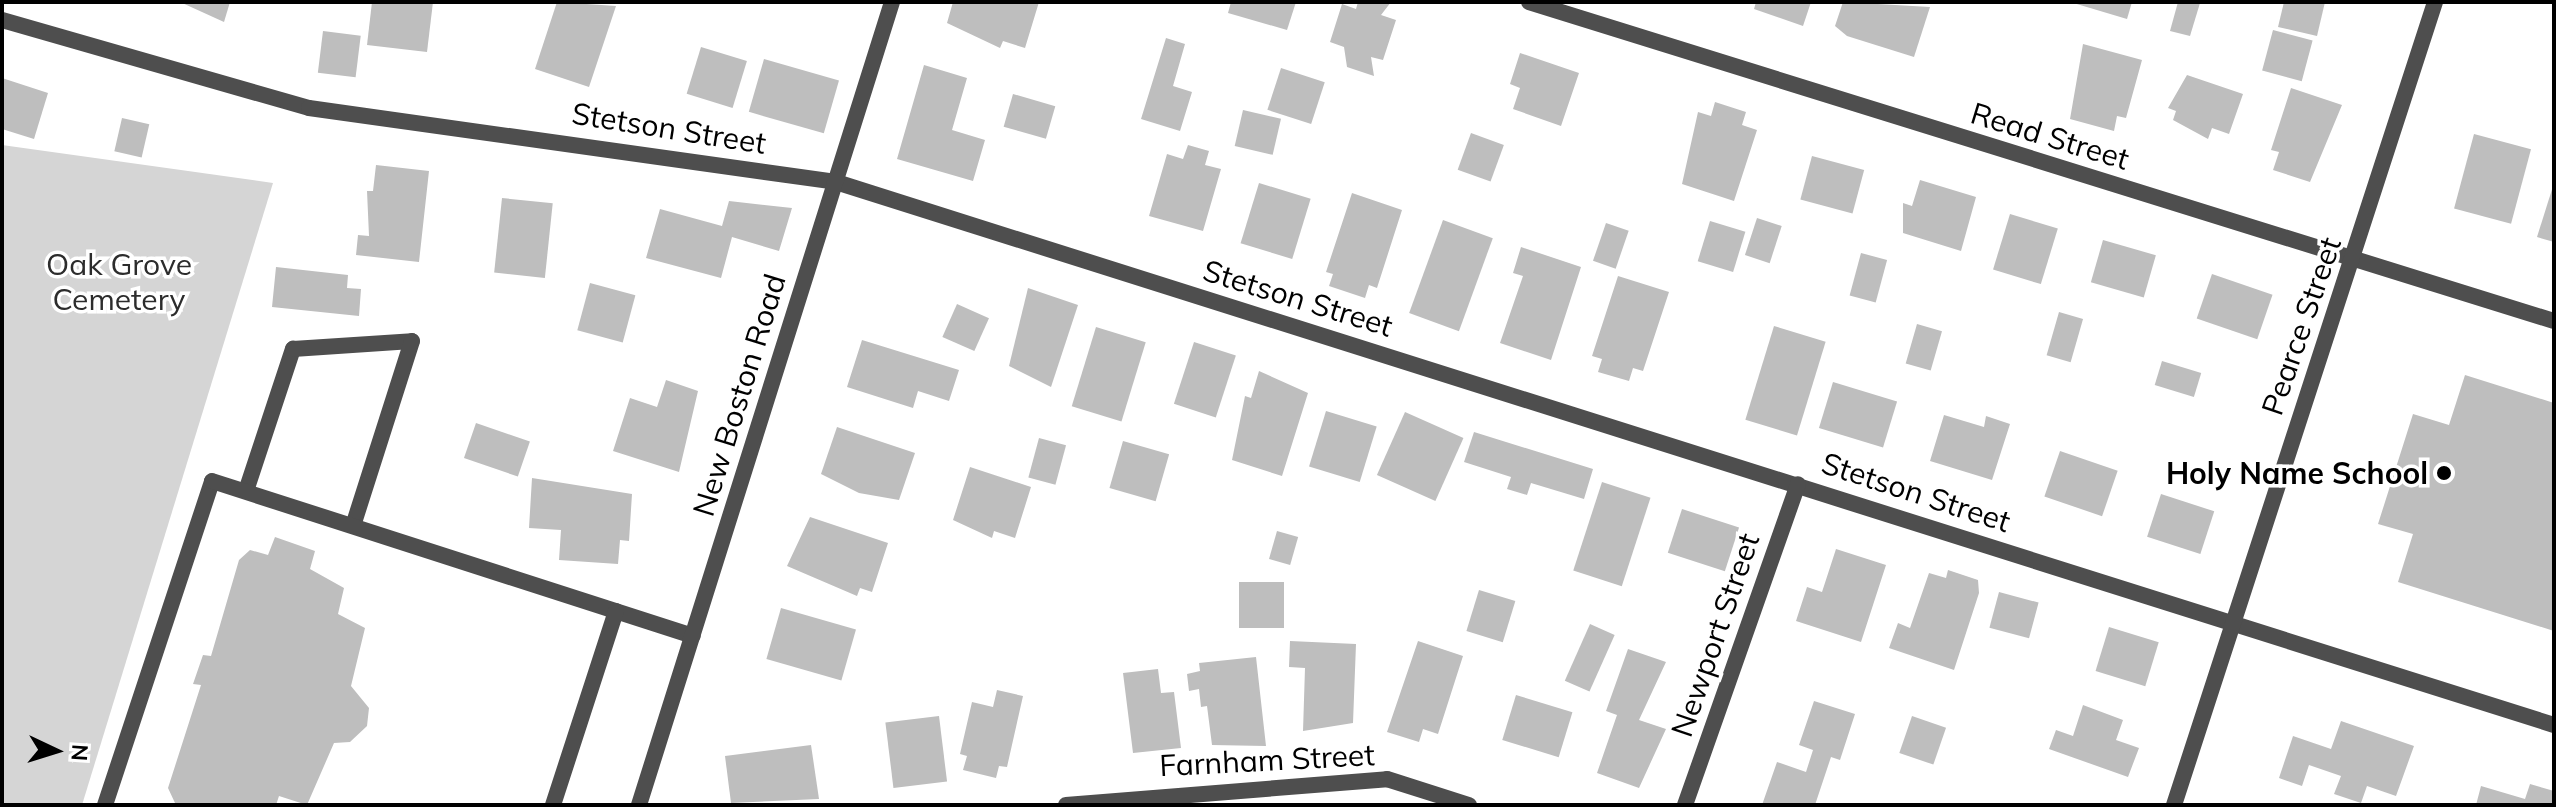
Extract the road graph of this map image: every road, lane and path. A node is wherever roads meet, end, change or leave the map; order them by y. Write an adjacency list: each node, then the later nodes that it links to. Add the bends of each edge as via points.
1 (892, 2): 5 (street, New Boston Road)
2 (1529, 2): 6 (street, Read Street)
3 (2435, 2): 6 (street, Pearce Street)
4 (2, 20): 5 (street, Stetson Street, via 309,108)
5 (836, 182): 8 (street, Stetson Street); 13 (street, New Boston Road)
6 (2353, 261): 7 (street, Read Street); 12 (street, Pearce Street)
7 (2554, 321)
8 (1798, 484): 12 (street, Stetson Street); 20 (street, Newport Street)
9 (246, 491): 10 (street); 10 (street, via 293,349 412,341); 15 (street, via 212,481)
10 (353, 526): 11 (street)
11 (616, 611): 13 (street); 16 (street)
12 (2230, 622): 14 (street, Stetson Street); 21 (street, Pearce Street)
13 (693, 636): 17 (street, New Boston Road)
14 (2554, 725)
15 (105, 805)
16 (553, 805)
17 (639, 805)
18 (1066, 805): 19 (street, Farnham Street, via 1387,779)
19 (1469, 805)
20 (1685, 805)
21 (2174, 805)

